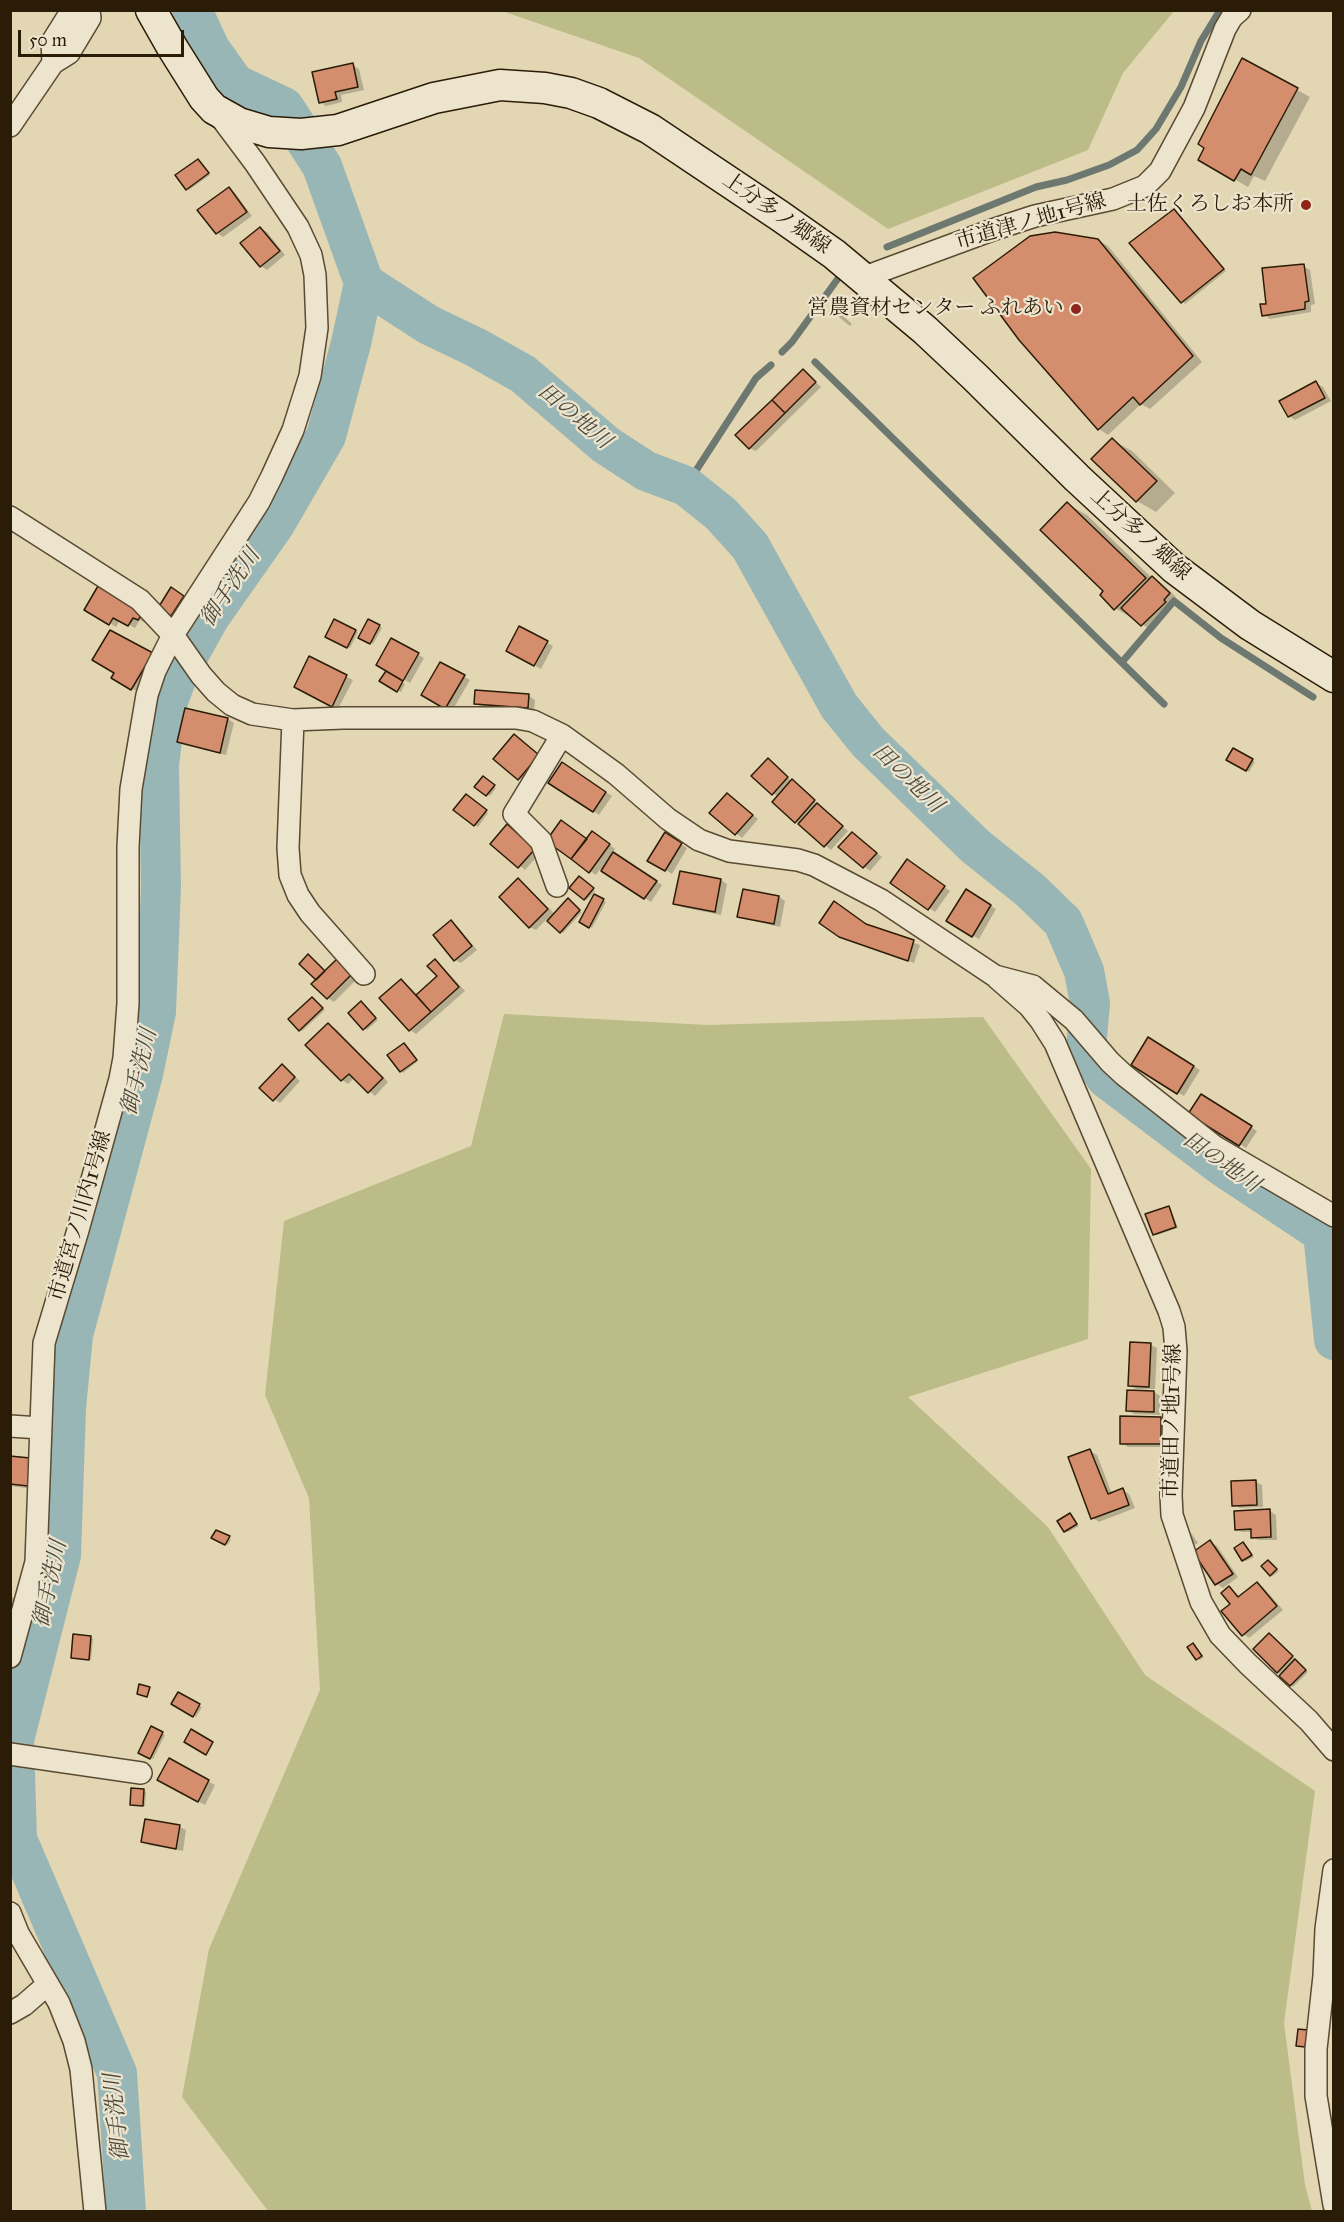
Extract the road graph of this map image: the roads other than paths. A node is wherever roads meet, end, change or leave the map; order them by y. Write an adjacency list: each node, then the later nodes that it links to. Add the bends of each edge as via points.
1 (72, 10): 5 (street, via 52,42)
2 (90, 10): 5 (street, via 90,18 69,53)
3 (151, 10): 6 (main road, 上分多ノ郷線)
4 (1240, 10): 8 (street, 市道津ノ地1号線, via 1225,29 1194,108 1154,180 1113,199 1035,216)
5 (53, 63): 7 (street)
6 (214, 109): 8 (main road, 上分多ノ郷線, via 253,128 301,134 338,129 423,101 491,87 524,86 571,93 650,129 809,236); 10 (street, 市道宮ノ川内1号線, via 298,227 315,275 317,328 310,376 293,430 259,502)
7 (10, 126)
8 (862, 278): 11 (main road, 上分多ノ郷線, via 925,330 1174,567 1250,625)
9 (10, 517): 10 (street, via 140,600)
10 (176, 640): 12 (street, via 201,675 232,705 252,714); 19 (street, 市道宮ノ川内1号線, via 155,671 147,695 131,789 124,1058 44,1343)
11 (1334, 677)
12 (293, 720): 13 (street, via 516,718 533,721); 15 (street, via 290,875 297,895 310,913)
13 (562, 735): 14 (street, via 514,814 541,841); 16 (street, via 616,774 684,832 729,850 814,865 881,900)
14 (557, 886)
15 (364, 974)
16 (995, 976): 17 (street, via 1033,986 1074,1020 1124,1075 1214,1146); 21 (street, 市道田ノ地1号線, via 1029,1006 1055,1043 1169,1311 1176,1351 1172,1515 1201,1602 1220,1635 1309,1720)
17 (1334, 1216)
18 (10, 1426): 19 (street)
19 (40, 1428): 20 (street, 市道宮ノ川内1号線, via 36,1562)
20 (12, 1646)
21 (1334, 1750)
22 (19, 1755): 23 (street)
23 (141, 1773)
24 (1334, 1870): 28 (street, via 1316,2049 1316,2096)
25 (10, 1913): 26 (street)
26 (47, 1985): 27 (street); 29 (street, via 67,2020 81,2069)
27 (10, 2013)
28 (1334, 2205)
29 (95, 2211)

